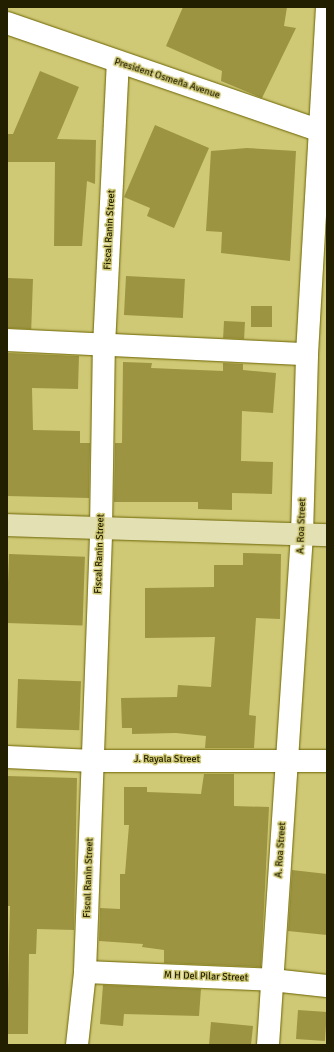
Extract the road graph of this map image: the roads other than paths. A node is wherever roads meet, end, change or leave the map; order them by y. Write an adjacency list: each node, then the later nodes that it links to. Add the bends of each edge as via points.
1 (327, 7): 4 (street, A. Roa Street)
2 (7, 23): 3 (street, President Osmeña Avenue)
3 (118, 62): 4 (street, President Osmeña Avenue); 6 (street, Fiscal Ranin Street)
4 (324, 131): 7 (street, A. Roa Street)
5 (7, 340): 6 (street)
6 (104, 346): 7 (street); 9 (street, Fiscal Ranin Street)
7 (307, 354): 10 (street, A. Roa Street)
8 (7, 525): 9 (main road)
9 (101, 529): 10 (main road); 14 (street, Fiscal Ranin Street)
10 (302, 535): 11 (main road); 13 (street, A. Roa Street)
11 (327, 535)
12 (7, 757): 14 (street, J. Rayala Street)
13 (288, 760): 14 (street, J. Rayala Street); 15 (street, J. Rayala Street); 17 (street, A. Roa Street)
14 (93, 761): 16 (street, Fiscal Ranin Street)
15 (327, 761)
16 (85, 972): 17 (street, M H Del Pilar Street); 19 (street, Fiscal Ranin Street)
17 (272, 980): 18 (street, M H Del Pilar Street); 20 (street, A. Roa Street)
18 (327, 986)
19 (78, 1045)
20 (268, 1045)

